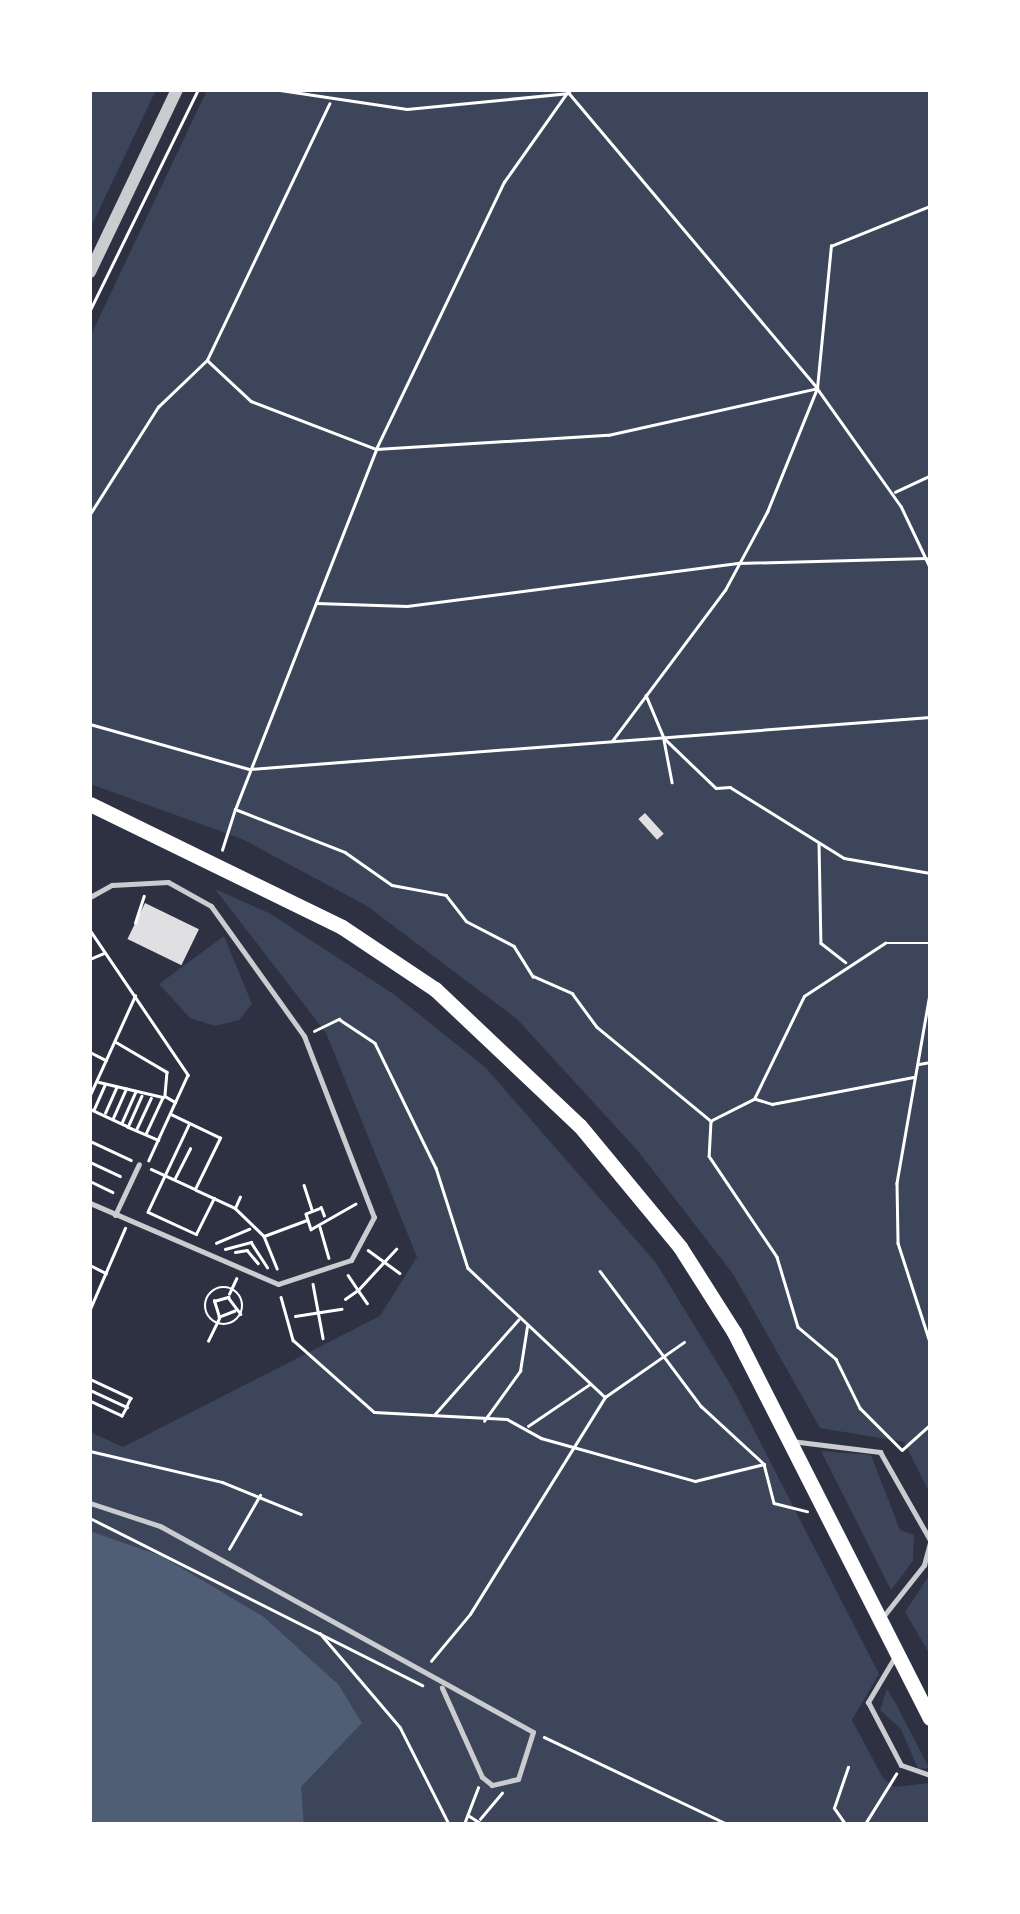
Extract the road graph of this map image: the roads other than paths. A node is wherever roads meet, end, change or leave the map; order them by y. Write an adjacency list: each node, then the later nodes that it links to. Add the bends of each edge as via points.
1 (177, 90): 2 (street)
2 (90, 272)
3 (90, 804): 8 (main road, via 218,860 389,958 507,1051 680,1248)
4 (90, 897): 7 (lane, via 138,880 168,882 211,906 304,1036 372,1198 363,1246 332,1270 278,1284)
5 (142, 1165): 7 (lane)
6 (90, 1203): 7 (lane)
7 (115, 1214)
8 (792, 1441): 10 (lane, via 880,1452); 11 (main road)
9 (90, 1502): 13 (lane, via 223,1561)
10 (930, 1541): 11 (lane, via 924,1565)
11 (880, 1620): 12 (main road)
12 (896, 1654): 14 (main road); 15 (lane, via 868,1702 901,1765)
13 (442, 1688): 13 (lane, via 533,1732 526,1766 508,1786 482,1777)
14 (930, 1718)
15 (930, 1775)

